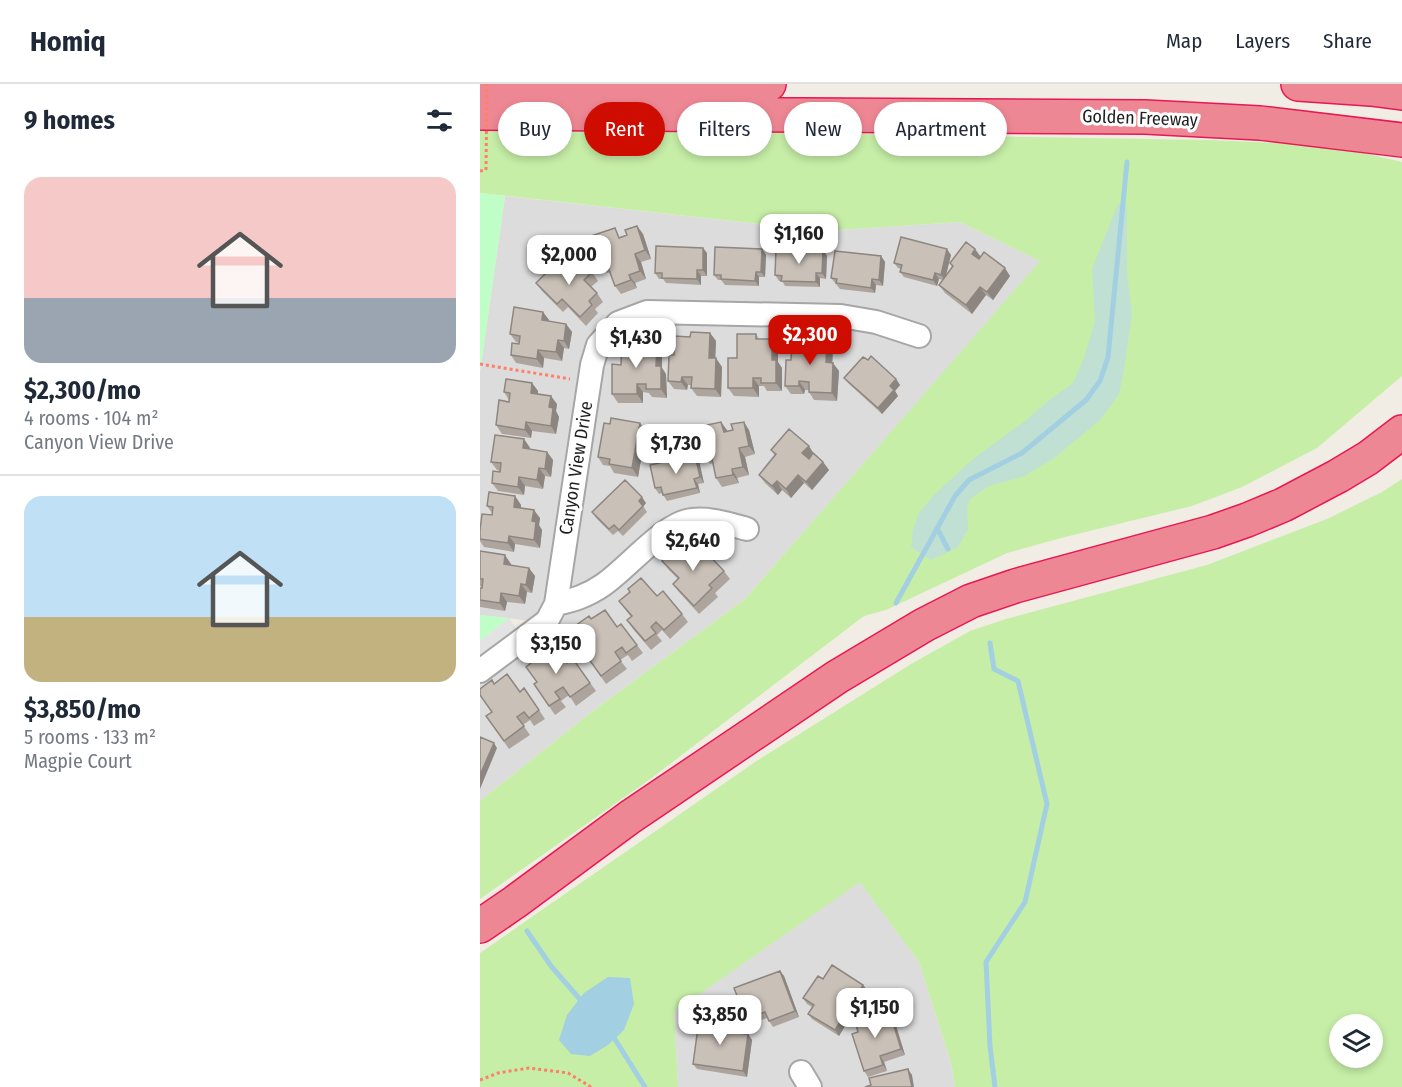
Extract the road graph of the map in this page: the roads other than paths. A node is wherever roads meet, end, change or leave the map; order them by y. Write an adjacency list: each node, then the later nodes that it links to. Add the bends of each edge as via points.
1 (769, 84): 3 (highway)
2 (1298, 84): 4 (highway)
3 (480, 86)
4 (1402, 93)
5 (480, 113): 6 (highway, Golden Freeway, via 1145,117)
6 (1329, 130): 7 (highway, Golden Freeway); 8 (highway)
7 (1402, 140)
8 (1402, 151)
9 (919, 336): 12 (street, Canyon View Drive, via 841,316 647,312 618,323 598,345 592,365)
10 (1402, 432): 14 (highway, via 1338,476 1247,520 1015,586 971,601 924,625 837,677 630,816)
11 (747, 529): 12 (street, via 713,520 690,520 673,526 603,585 578,599)
12 (556, 604): 13 (street, via 547,621)
13 (480, 671)
14 (480, 926)

